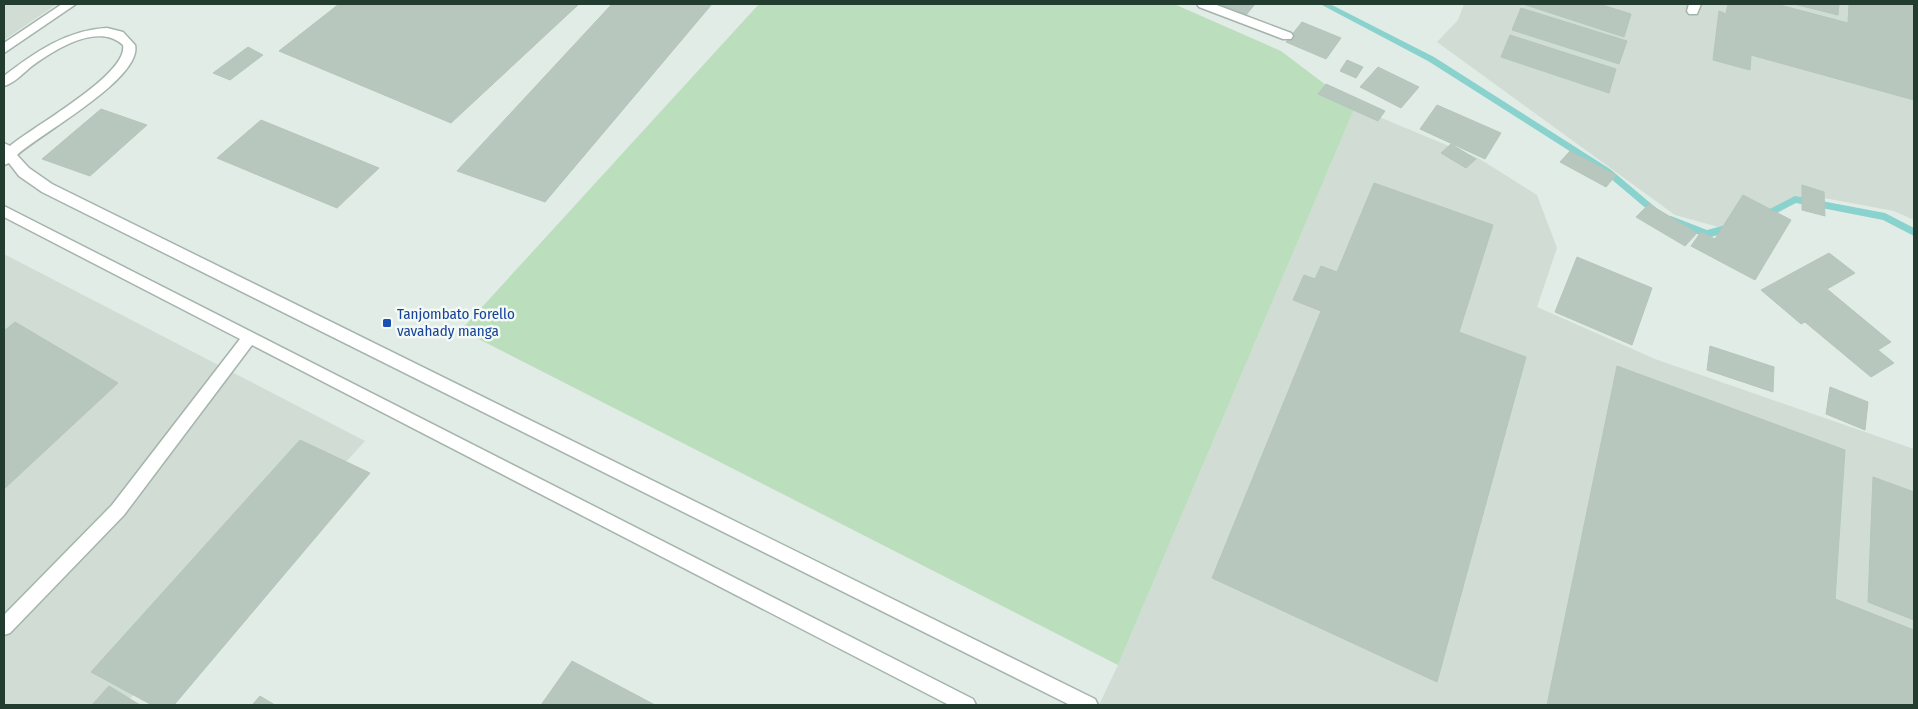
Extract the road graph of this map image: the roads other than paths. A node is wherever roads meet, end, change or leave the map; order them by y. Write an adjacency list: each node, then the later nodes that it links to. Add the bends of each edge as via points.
1 (70, 4): 4 (street)
2 (1203, 4): 3 (street)
3 (1288, 36)
4 (4, 49)
5 (4, 82): 6 (street, via 55,46 90,33 114,32 130,46 130,56 121,68 95,92)
6 (6, 154): 11 (street, via 47,188)
7 (4, 211): 8 (street)
8 (249, 338): 9 (street, via 118,510); 10 (street)
9 (4, 627)
10 (967, 705)
11 (1089, 705)

